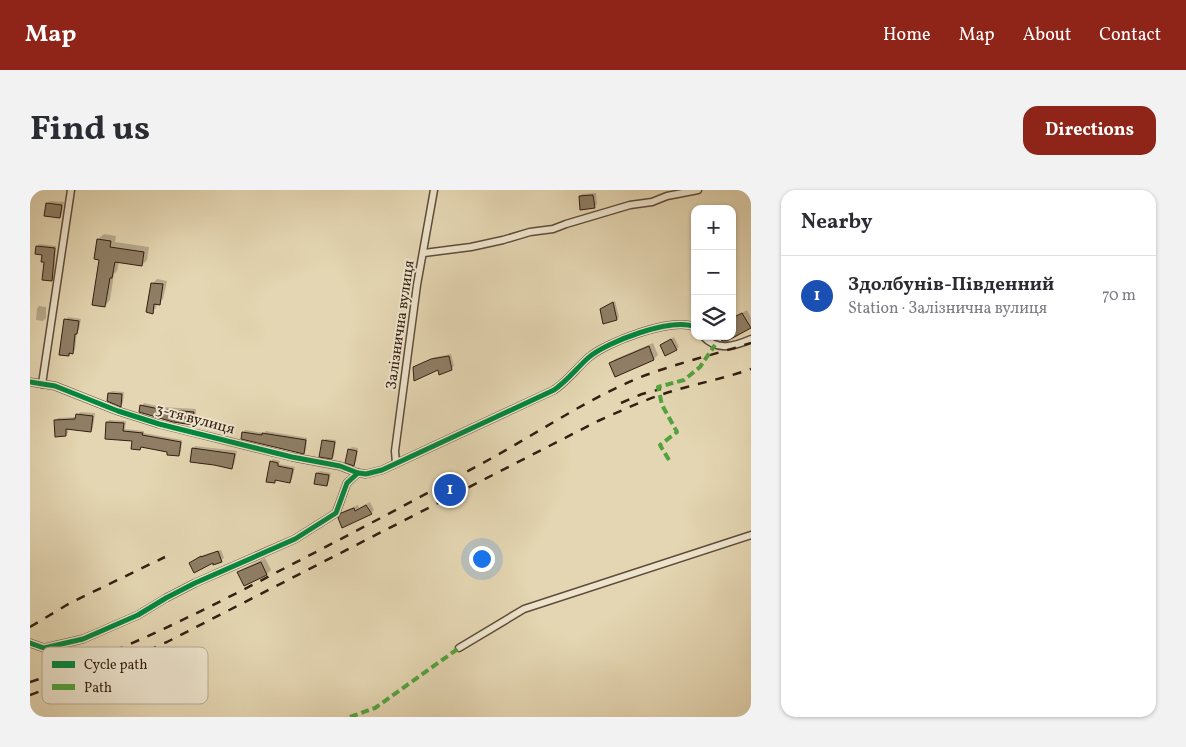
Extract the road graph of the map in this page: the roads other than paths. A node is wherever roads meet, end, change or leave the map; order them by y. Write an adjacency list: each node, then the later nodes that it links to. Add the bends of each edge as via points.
1 (71, 190): 9 (street)
2 (434, 190): 4 (street, Залізнична вулиця)
3 (698, 190): 4 (street, via 630,205 553,229 471,247)
4 (424, 253): 10 (street, Залізнична вулиця, via 417,285)
5 (691, 326): 10 (street, via 664,327 624,338 588,358 554,390)
6 (751, 339): 7 (street, via 723,347)
7 (708, 340)
8 (30, 382): 9 (street, 3-тя вулиця)
9 (42, 384): 11 (street, 3-тя вулиця, via 159,424)
10 (396, 463): 11 (street, via 382,470)
11 (358, 473): 15 (street, via 347,483 336,513 295,539 195,583 138,615 83,639)
12 (751, 535): 16 (street, via 524,609)
13 (30, 643): 14 (street)
14 (42, 647)
15 (48, 647)
16 (459, 648)

